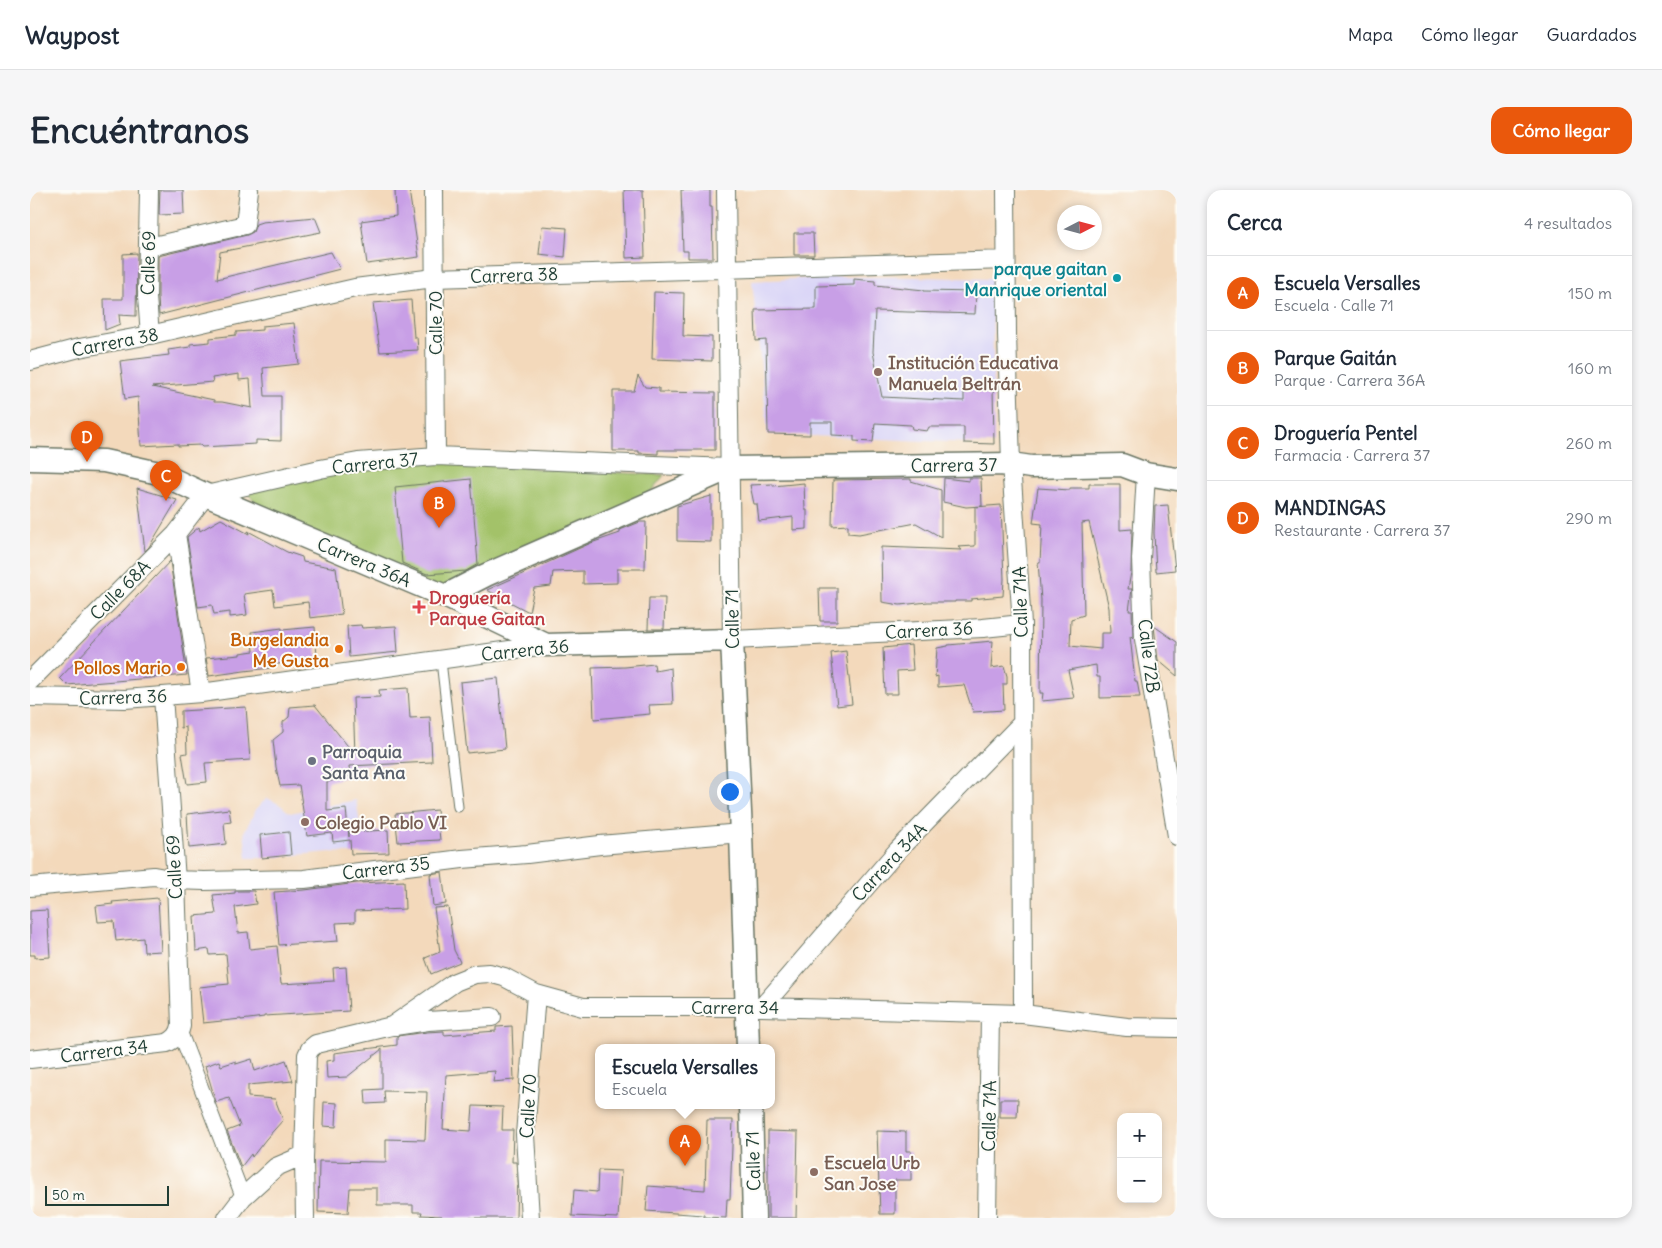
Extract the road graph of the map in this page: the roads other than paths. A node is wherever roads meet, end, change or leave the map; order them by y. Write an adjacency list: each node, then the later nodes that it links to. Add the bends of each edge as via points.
1 (150, 190): 6 (street, Calle 69)
2 (249, 190): 6 (street, via 245,225)
3 (434, 190): 9 (street, Calle 70)
4 (726, 190): 8 (street, Calle 71)
5 (1006, 190): 7 (street, Calle 71A)
6 (149, 248): 10 (street, Calle 69, via 147,297)
7 (1006, 260): 8 (street, Carrera 38); 14 (street, Calle 71A)
8 (727, 268): 9 (street, Carrera 38); 15 (street, Calle 71)
9 (434, 278): 10 (street, Carrera 38, via 355,288); 12 (street, Calle 70)
10 (150, 335): 11 (street, Carrera 38)
11 (30, 361)
12 (436, 456): 15 (street, Carrera 37); 18 (street, Carrera 37, via 348,464)
13 (30, 459): 18 (street, via 104,461 159,473)
14 (1011, 464): 15 (street, Carrera 37); 16 (street, Carrera 37, via 1031,467 1122,465); 21 (street, Calle 71A)
15 (730, 468): 20 (street, Carrera 37); 22 (street, Calle 71)
16 (1146, 474): 17 (street, Carrera 37); 32 (street, Calle 72B, via 1141,558 1144,639)
17 (1177, 479)
18 (206, 495): 19 (street, Calle 68A); 20 (street, Carrera 36A)
19 (176, 534): 25 (street, Calle 68A); 26 (street)
20 (445, 596): 23 (street, Carrera 36A)
21 (1022, 624): 22 (street, Carrera 36); 29 (street, Calle 71A)
22 (732, 640): 23 (street, Carrera 36); 31 (street, Calle 71)
23 (546, 645): 24 (street, Carrera 36)
24 (441, 661): 26 (street, Carrera 36); 30 (lane)
25 (30, 680)
26 (201, 693): 27 (street, Carrera 36)
27 (163, 696): 28 (street, Carrera 36); 33 (street, Calle 69)
28 (30, 698)
29 (1022, 724): 36 (street, Carrera 34A, via 898,850); 38 (street, Calle 71A)
30 (458, 807)
31 (741, 833): 33 (street, Carrera 35, via 462,859 304,878); 36 (street, Calle 71)
32 (1177, 836)
33 (176, 880): 34 (street, Carrera 35, via 154,876); 42 (street, Calle 69, via 181,1026)
34 (30, 887)
35 (536, 994): 36 (street, Carrera 34, via 582,1007); 40 (street, Carrera 34, via 504,977 475,974 455,982); 50 (street, Calle 70, via 525,1135)
36 (754, 1006): 37 (street, Carrera 34); 43 (street, Calle 71)
37 (990, 1014): 38 (street, Carrera 34); 52 (street, Calle 71A)
38 (1023, 1014): 41 (street, Carrera 34, via 1127,1027)
39 (492, 1017): 40 (street)
40 (392, 1026): 46 (street, Carrera 34, via 316,1044 310,1049 307,1055)
41 (1177, 1028)
42 (178, 1034): 44 (street, Carrera 34, via 167,1043); 47 (street)
43 (748, 1044)
44 (30, 1059)
45 (751, 1109): 51 (street, Calle 71)
46 (304, 1155): 47 (street, via 276,1167); 49 (street)
47 (243, 1197): 48 (street)
48 (227, 1218)
49 (305, 1218)
50 (530, 1218)
51 (754, 1218)
52 (987, 1218)

